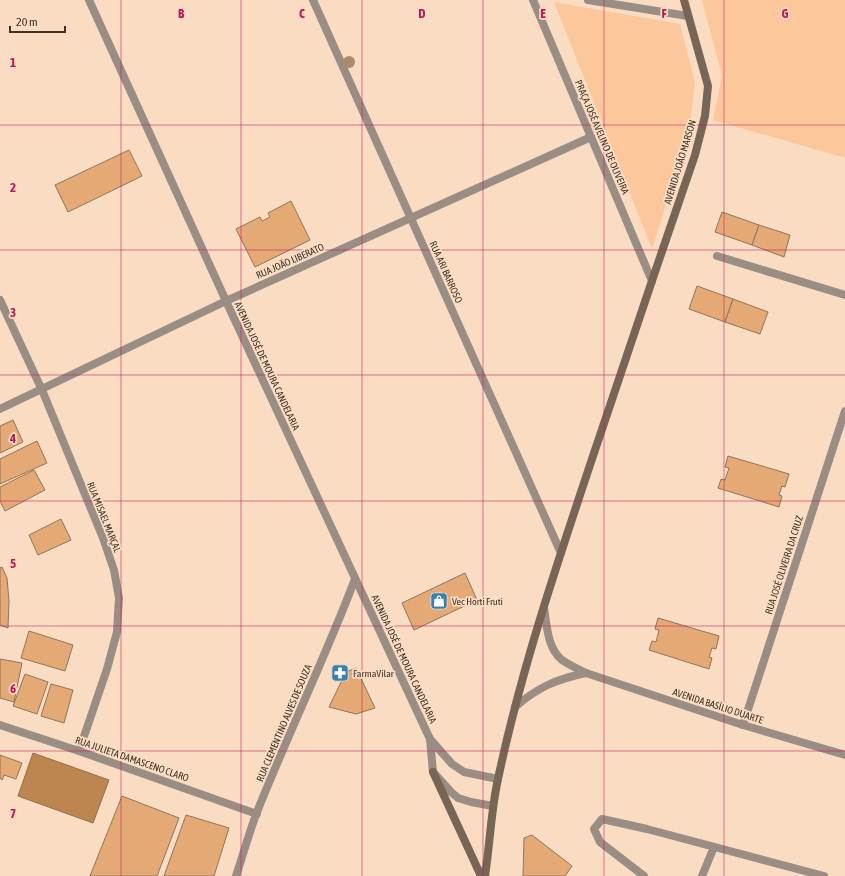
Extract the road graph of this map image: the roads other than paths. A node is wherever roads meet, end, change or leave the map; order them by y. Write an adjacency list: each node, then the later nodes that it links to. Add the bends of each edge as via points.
1 (89, 0): 13 (street, AVENIDA JOSÉ DE MOURA CANDELARIA)
2 (313, 0): 8 (street, RUA ARI BARROSO)
3 (533, 0): 7 (street, PRAÇA JOSÉ AVELINO DE OLIVEIRA)
4 (588, 0): 6 (street)
5 (684, 0): 6 (main road, AVENIDA JOÃO MARSON)
6 (688, 16): 10 (main road, AVENIDA JOÃO MARSON, via 708,86 705,116 695,155)
7 (591, 137): 8 (street, RUA JOÃO LIBERATO); 10 (street, PRAÇA JOSÉ AVELINO DE OLIVEIRA)
8 (411, 218): 13 (street, RUA JOÃO LIBERATO); 17 (street, RUA ARI BARROSO)
9 (717, 256): 11 (street)
10 (652, 281): 17 (main road, AVENIDA JOÃO MARSON)
11 (845, 295)
12 (0, 300): 14 (street, RUA MISAEL MARÇAL)
13 (226, 301): 14 (street, RUA JOÃO LIBERATO); 18 (street, AVENIDA JOSÉ DE MOURA CANDELARIA)
14 (42, 390): 15 (street, RUA JOÃO LIBERATO); 25 (street, RUA MISAEL MARÇAL, via 103,538 114,570 119,598 117,632)
15 (0, 409)
16 (845, 411): 23 (street, RUA JOSÉ OLIVEIRA DA CRUZ)
17 (561, 553): 19 (main road, AVENIDA JOÃO MARSON)
18 (356, 579): 24 (street, AVENIDA JOSÉ DE MOURA CANDELARIA); 30 (street, RUA CLEMENTINO ALVES DE SOUZA)
19 (544, 608): 20 (street, AVENIDA BASÍLIO DUARTE, via 554,651 561,659); 21 (main road, AVENIDA JOÃO MARSON)
20 (586, 673): 21 (street, via 551,683); 23 (street, AVENIDA BASÍLIO DUARTE)
21 (515, 707): 28 (main road, AVENIDA JOÃO MARSON)
22 (0, 725): 25 (street, RUA JULIETA DAMASCENO CLARO)
23 (743, 725): 26 (street, AVENIDA BASÍLIO DUARTE)
24 (430, 739): 27 (street, AVENIDA JOSÉ DE MOURA CANDELARIA); 28 (street, AVENIDA JOSÉ DE MOURA CANDELARIA, via 452,764 464,772)
25 (79, 751): 30 (street, RUA JULIETA DAMASCENO CLARO)
26 (845, 755)
27 (433, 772): 29 (street, via 458,798); 33 (main road)
28 (498, 779): 29 (main road, AVENIDA JOÃO MARSON)
29 (493, 806): 34 (main road, AVENIDA JOÃO MARSON)
30 (257, 814): 32 (street, RUA CLEMENTINO ALVES DE SOUZA)
31 (714, 846): 35 (street, via 602,819 594,829 600,842); 36 (street); 37 (street)
32 (236, 876)
33 (481, 876)
34 (485, 876)
35 (644, 876)
36 (702, 876)
37 (824, 876)

